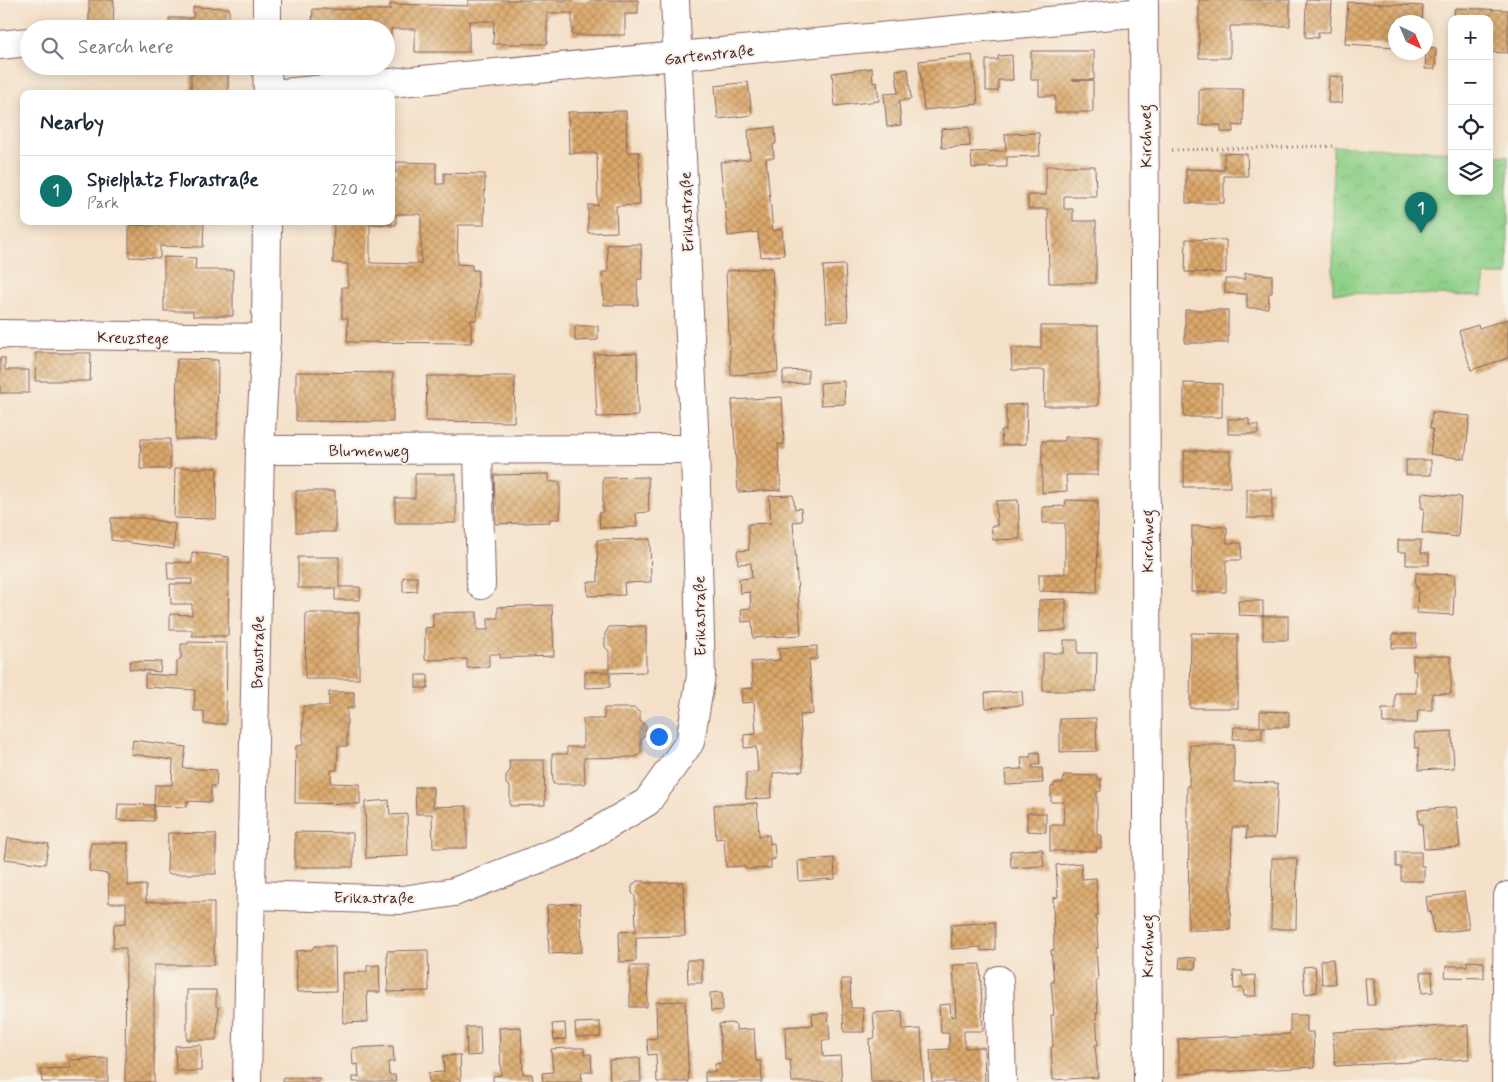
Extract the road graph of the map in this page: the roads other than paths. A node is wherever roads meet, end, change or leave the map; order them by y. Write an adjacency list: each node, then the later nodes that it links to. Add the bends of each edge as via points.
1 (267, 0): 4 (street)
2 (675, 0): 7 (street, Erikastraße)
3 (1144, 6): 7 (street, Gartenstraße); 23 (street, Kirchweg)
4 (267, 20)
5 (20, 43): 6 (street)
6 (0, 45)
7 (680, 57): 10 (street, Gartenstraße); 14 (street, Erikastraße)
8 (267, 75): 9 (street)
9 (268, 90)
10 (317, 90)
11 (267, 225): 13 (street, Braustraße)
12 (0, 334): 13 (street, Kreuzstege)
13 (266, 338): 15 (street, Braustraße)
14 (695, 449): 16 (street, Blumenweg); 18 (street, Erikastraße, via 701,676 690,742 647,802 572,846 454,892 403,900)
15 (260, 450): 16 (street, Blumenweg); 18 (street, Braustraße)
16 (478, 450): 17 (street)
17 (481, 585)
18 (252, 895): 21 (street, Braustraße)
19 (1508, 896): 24 (street)
20 (999, 980): 22 (street)
21 (247, 1082)
22 (1002, 1082)
23 (1148, 1082)
24 (1506, 1082)

